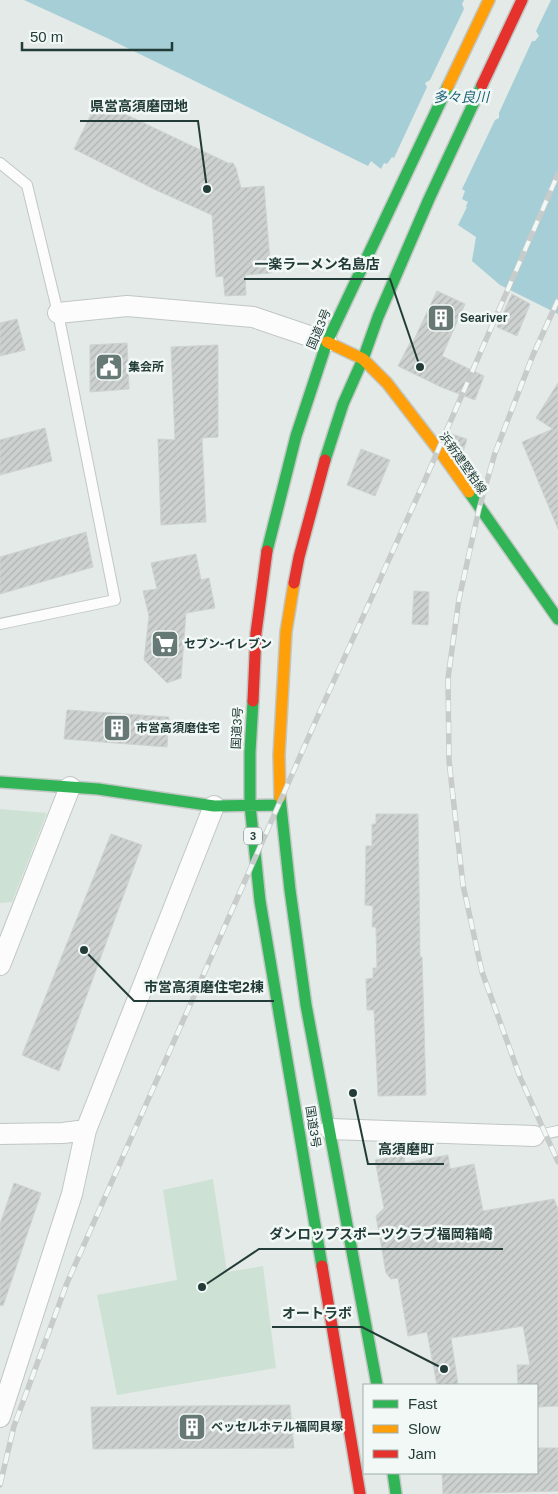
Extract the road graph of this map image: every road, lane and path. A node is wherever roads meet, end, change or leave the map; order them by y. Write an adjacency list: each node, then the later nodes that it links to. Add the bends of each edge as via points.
1 (489, 0): 5 (main road, 国道3号 / 3)
2 (522, 0): 6 (main road, 国道3号, via 429,199)
3 (0, 162): 4 (lane, via 27,186)
4 (58, 313): 5 (street, via 127,306 253,317); 8 (lane, via 115,600)
5 (328, 342): 6 (main road, 浜新建堅粕線); 11 (main road, 国道3号 / 3, via 296,436 269,539 256,633)
6 (363, 359): 7 (main road, 浜新建堅粕線, via 387,383 438,450); 12 (main road, 国道3号, via 343,404 299,557 286,632 279,755)
7 (558, 619)
8 (0, 624)
9 (0, 782): 10 (main road)
10 (70, 787): 13 (main road); 14 (street)
11 (250, 805): 12 (main road); 13 (main road); 23 (main road, 国道3号 / 3, via 260,901)
12 (280, 805): 15 (main road, 国道3号, via 306,1005)
13 (214, 806): 16 (street)
14 (0, 965)
15 (330, 1129): 19 (street); 20 (main road, 国道3号)
16 (86, 1130): 18 (street); 21 (street, via 72,1194)
17 (558, 1131): 19 (lane)
18 (0, 1134)
19 (534, 1136)
20 (377, 1384)
21 (0, 1416)
22 (393, 1474): 24 (main road)
23 (360, 1494)
24 (396, 1494)

